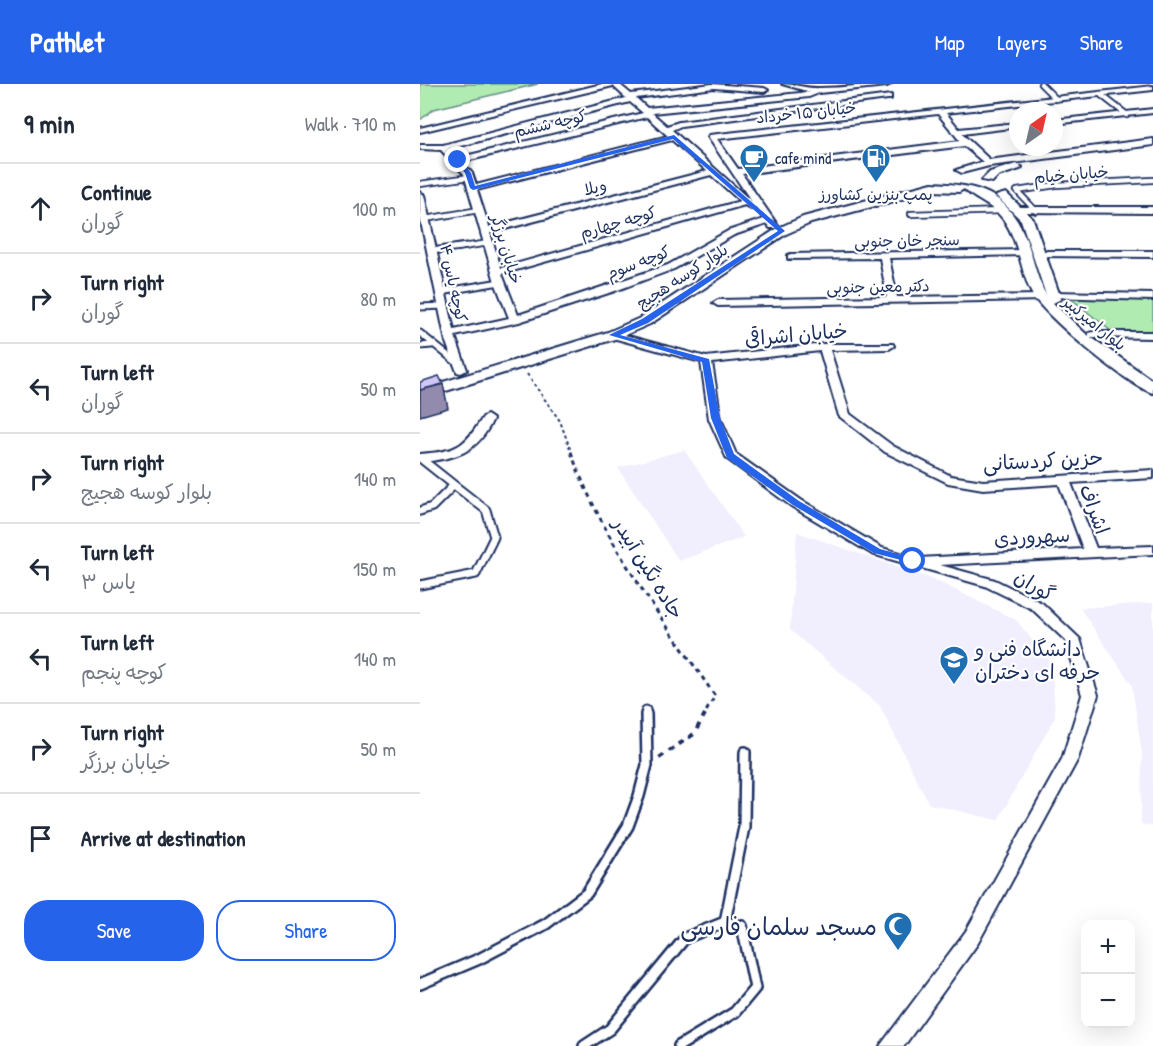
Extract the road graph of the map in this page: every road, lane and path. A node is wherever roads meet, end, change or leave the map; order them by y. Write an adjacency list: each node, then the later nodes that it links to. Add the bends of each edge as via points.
1 (613, 84): 10 (street); 20 (street)
2 (786, 84): 7 (street)
3 (887, 84): 7 (street)
4 (1041, 84): 11 (lane)
5 (1153, 88): 8 (street, خیابان ۱۵ خرداد)
6 (764, 90): 10 (street, via 714,86)
7 (817, 91): 14 (street, کوچه ششم)
8 (1100, 94): 11 (street, خیابان ۱۵ خرداد); 16 (lane)
9 (888, 97): 12 (street)
10 (630, 98): 14 (street); 27 (street)
11 (1056, 99): 15 (street, خیابان ۱۵ خرداد)
12 (800, 108): 18 (street); 21 (street, via 679,124)
13 (1153, 111): 16 (street)
14 (647, 113): 21 (street); 29 (street, کوچه ششم)
15 (941, 113): 18 (street, خیابان ۱۵ خرداد); 22 (street)
16 (1127, 115): 17 (street)
17 (1063, 121)
18 (812, 127): 33 (street, خیابان ۱۵ خرداد, via 712,137)
19 (1009, 127): 22 (street)
20 (420, 130)
21 (666, 130): 23 (street)
22 (956, 132): 25 (street)
23 (674, 137): 32 (street); 39 (street)
24 (1153, 142): 30 (street)
25 (966, 143): 30 (street); 33 (street)
26 (420, 147): 27 (street)
27 (443, 148): 29 (street, خیابان برزگر)
28 (1153, 149): 37 (street, via 1005,169)
29 (458, 160): 35 (street, خیابان برزگر)
30 (988, 163): 31 (street)
31 (962, 170): 34 (street, بلوار کوسه هجیج); 37 (street, بلوار امیرکبیر, via 980,173)
32 (713, 172): 42 (street); 50 (street, ویلا)
33 (738, 172): 49 (street, خیابان ۱۵ خرداد)
34 (946, 174): 40 (street, via 945,183); 49 (street, بلوار کوسه هجیج, via 818,209)
35 (470, 177): 38 (lane); 39 (street, خیابان برزگر)
36 (1153, 180): 46 (lane, خیابان خیام, via 1017,191)
37 (987, 183): 40 (street); 45 (street, بلوار امیرکبیر)
38 (420, 184)
39 (473, 188): 43 (street, خیابان برزگر)
40 (965, 189): 45 (street); 49 (street, بلوار کوسه هجیج, via 932,187)
41 (420, 195): 48 (street, کوچه یاس ۴)
42 (746, 201): 49 (street); 58 (street, کوچه چهارم)
43 (479, 210): 48 (lane); 50 (street, خیابان برزگر)
44 (1153, 210): 46 (street)
45 (1014, 211): 46 (street); 47 (lane); 53 (street, بلوار امیرکبیر); 54 (street, بلوار امیرکبیر, via 1027,219)
46 (1036, 211)
47 (911, 214)
48 (425, 219): 52 (street, کوچه یاس ۴)
49 (774, 226): 66 (street, کوچه سوم, via 731,233 671,267); 67 (street, بلوار کوسه هجیج, via 654,316)
50 (485, 231): 51 (street, خیابان برزگر)
51 (489, 243): 52 (lane); 58 (street, خیابان برزگر)
52 (432, 251): 59 (street, کوچه یاس ۴)
53 (1024, 253): 56 (street, سنجر خان جنوبی); 60 (street, بلوار امیرکبیر)
54 (1039, 254): 55 (street); 60 (street, بلوار امیرکبیر)
55 (1153, 254)
56 (884, 256): 57 (street, سنجر خان جنوبی); 62 (street)
57 (791, 257)
58 (499, 277): 59 (lane); 66 (street, خیابان برزگر)
59 (441, 292): 64 (street, کوچه یاس ۴)
60 (1046, 296): 61 (street, دکتر معین جنوبی); 62 (street, دکتر معین جنوبی); 69 (street, بلوار امیرکبیر); 81 (street, بلوار امیرکبیر, via 1069,327)
61 (1153, 297)
62 (892, 301): 63 (street, دکتر معین جنوبی)
63 (718, 303)
64 (444, 306): 65 (lane); 71 (street, کوچه یاس ۴)
65 (420, 307)
66 (515, 320): 71 (street, کوچه سوم)
67 (607, 330): 76 (street); 77 (street, بلوار کوسه هجیج); 78 (street, بلوار کوسه هجیج)
68 (420, 333): 72 (lane)
69 (1093, 335): 70 (street); 79 (street, بلوار امیرکبیر)
70 (1153, 335)
71 (450, 338): 78 (street, کوچه یاس ۴)
72 (432, 345): 73 (lane); 78 (lane)
73 (420, 346)
74 (889, 346): 75 (street, خیابان اشراقی)
75 (824, 347): 76 (street, خیابان اشراقی); 86 (street, حزین کردستانی, via 845,416 888,449 948,479 984,485)
76 (706, 360): 91 (street, گوران, via 715,418 730,456 796,503 877,551)
77 (519, 363): 82 (street, بلوار کوسه هجیج); 95 (path, جاده نگین آبیدر, via 560,421 583,486 629,571 716,696 694,734)
78 (459, 366): 80 (street, بلوار کوسه هجیج)
79 (1153, 375)
80 (420, 383)
81 (1153, 388)
82 (420, 394)
83 (487, 419): 84 (street, via 482,434 471,444 441,456)
84 (420, 458): 87 (lane)
85 (1153, 474): 86 (street, حزین کردستانی)
86 (1063, 479): 90 (street, اشراف)
87 (454, 485): 88 (lane, via 432,507); 92 (lane, via 486,510 494,537 476,574)
88 (420, 511)
89 (1153, 550): 90 (street, سهروردی)
90 (1091, 553): 91 (street, سهروردی)
91 (913, 561): 100 (street, گوران, via 990,584 1037,606 1073,639 1090,694 1070,759 972,937)
92 (420, 585)
93 (646, 710): 95 (lane)
94 (745, 752): 96 (lane, via 744,827)
95 (647, 765): 97 (lane, via 628,826 587,893 546,924)
96 (725, 922): 98 (lane, via 685,938 610,1029); 99 (lane, via 742,926 754,988 735,1012)
97 (420, 984)
98 (584, 1046)
99 (679, 1046)
100 (890, 1046)

